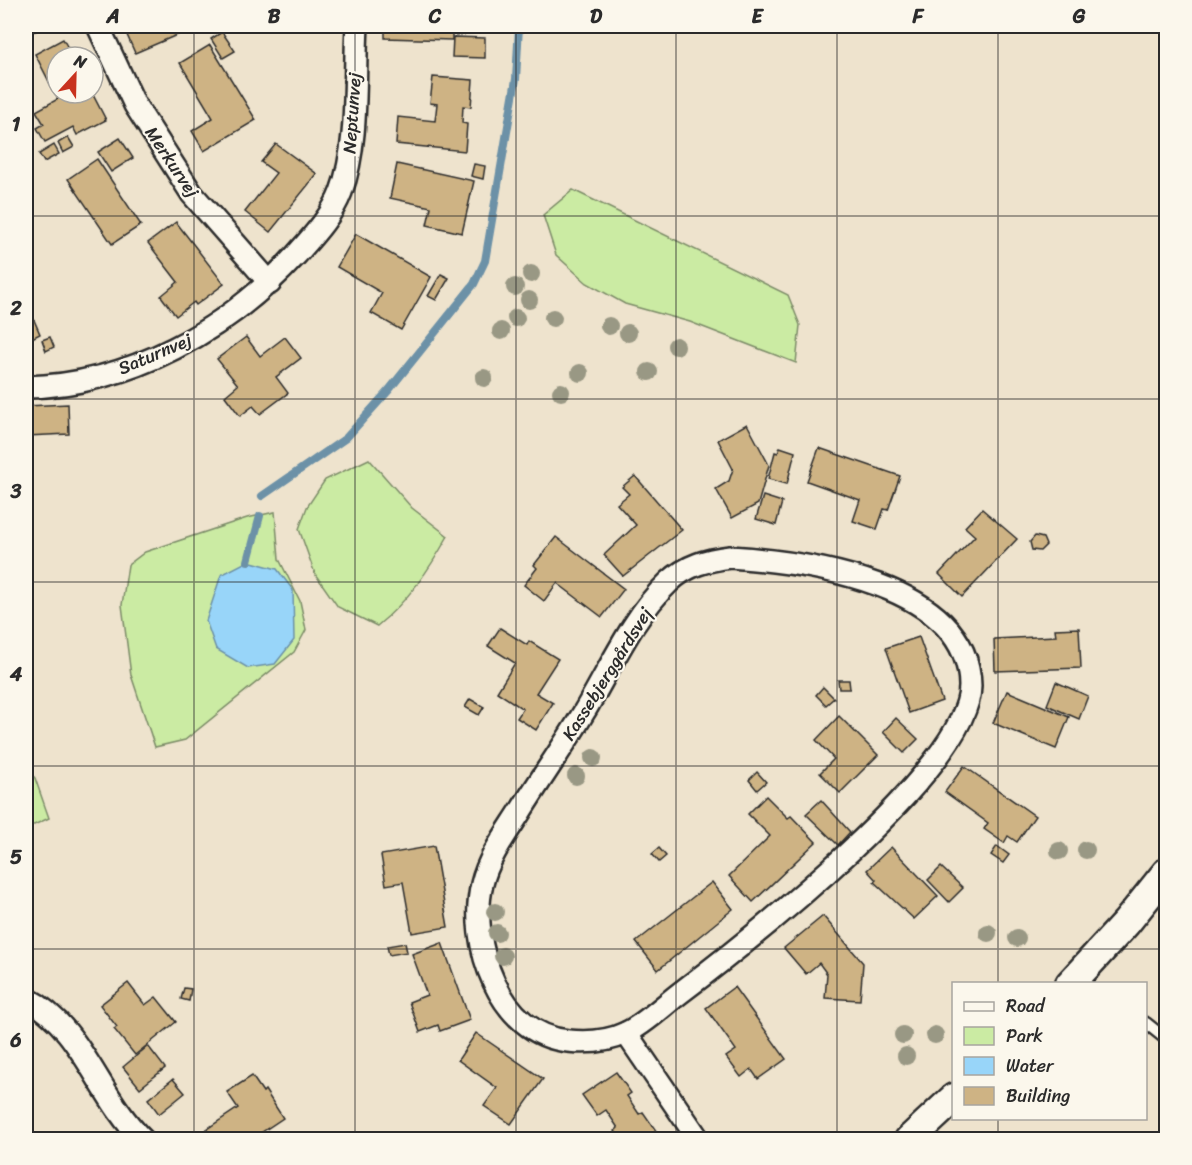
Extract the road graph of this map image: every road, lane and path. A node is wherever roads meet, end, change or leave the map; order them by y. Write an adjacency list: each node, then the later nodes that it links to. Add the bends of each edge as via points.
1 (98, 26): 3 (street, Merkurvej, via 135,105 192,194)
2 (357, 26): 3 (street, Neptunvej, via 350,157 340,194 317,232)
3 (270, 283): 4 (street, Saturnvej, via 220,323 136,365 90,379)
4 (26, 387)
5 (1167, 873): 6 (main road)
6 (1078, 978)
7 (26, 998): 12 (street, via 45,1009 67,1030 113,1105)
8 (1147, 1024): 10 (lane)
9 (626, 1033): 9 (street, Kassebjerggårdsvej, via 591,1042 563,1041 536,1032 524,1023 495,981 482,949 478,913 483,879 497,847 641,615 684,570 701,561 730,557 783,561 848,574 923,608 948,630 963,654 970,684 966,711 953,737 893,807 827,874 752,940); 13 (street)
10 (1167, 1039)
11 (952, 1100): 14 (main road)
12 (144, 1140)
13 (699, 1140)
14 (909, 1140)

